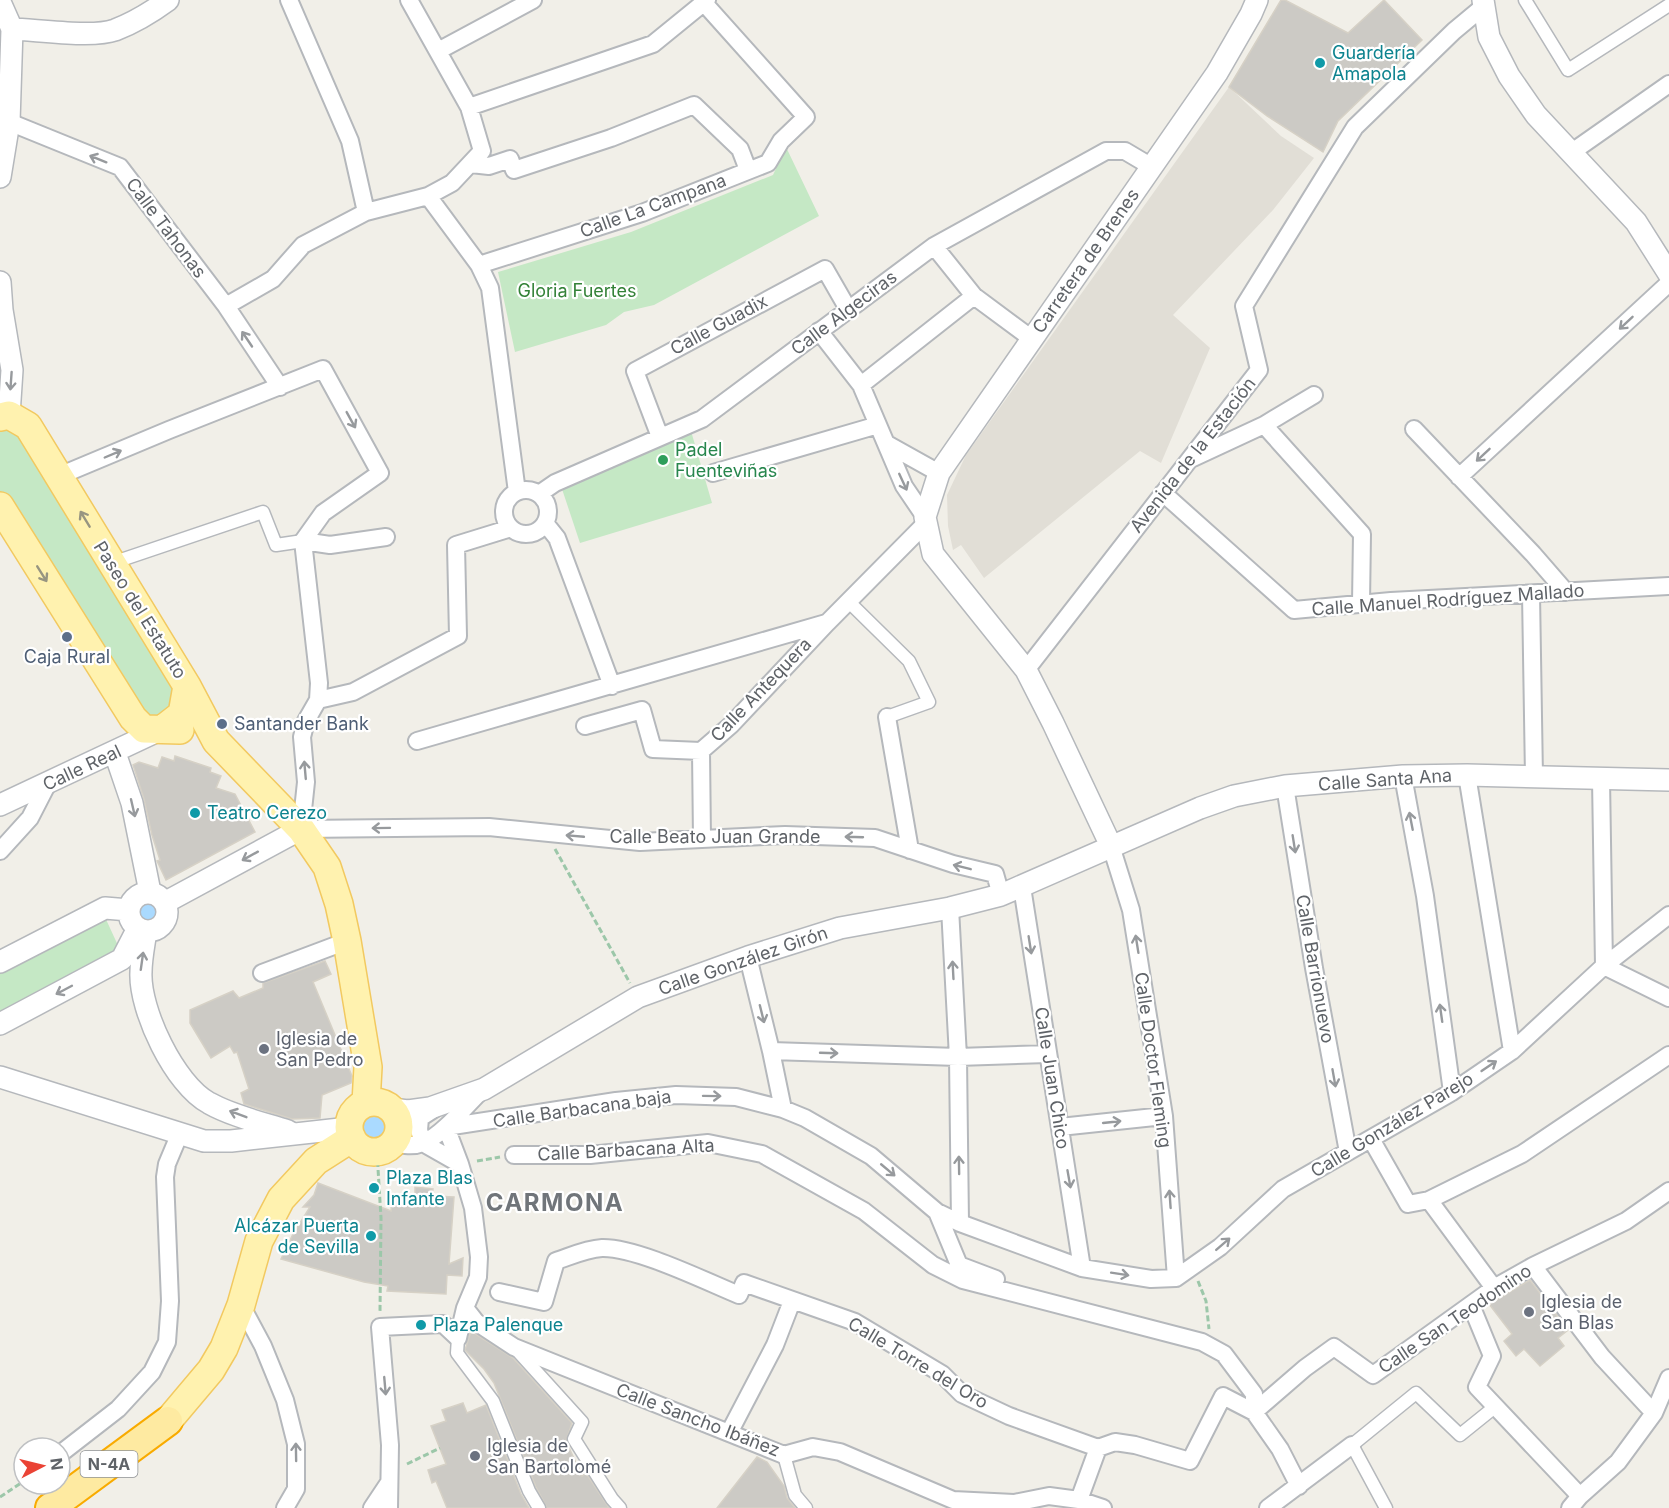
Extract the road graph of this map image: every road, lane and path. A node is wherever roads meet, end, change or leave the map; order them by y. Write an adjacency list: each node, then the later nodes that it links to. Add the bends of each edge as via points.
1 (168, 0): 11 (street, via 115,30 97,33)
2 (289, 0): 22 (street, via 350,141)
3 (409, 0): 12 (street)
4 (533, 0): 12 (street)
5 (1257, 0): 18 (street, Carretera de Brenes, via 1217,73)
6 (1525, 0): 10 (street, via 1568,70)
7 (706, 1): 14 (street, via 653,44); 19 (street, Calle La Campana, via 806,117 781,141 768,163)
8 (0, 2): 11 (street)
9 (1484, 3): 16 (street, via 1489,37 1509,76 1536,115); 42 (street, Avenida de la Estación, via 1355,128 1244,306 1259,370)
10 (1669, 5)
11 (12, 29): 15 (street)
12 (438, 51): 14 (street)
13 (1669, 84): 16 (street)
14 (469, 107): 17 (street, via 482,151)
15 (9, 122): 20 (street); 29 (street, Calle Tahonas, one-way to 15, via 120,168)
16 (1572, 152): 25 (street, via 1636,222)
17 (471, 164): 19 (street, via 489,166 510,159 514,170 694,105 740,148); 21 (street, via 452,183)
18 (1152, 166): 23 (street, Calle Algeciras, via 1125,151 1106,151); 32 (street, Carretera de Brenes)
19 (748, 170): 24 (street, Calle La Campana, via 642,213)
20 (0, 177)
21 (428, 196): 22 (street); 24 (street)
22 (366, 212): 29 (street, via 303,245 273,279)
23 (934, 246): 28 (street); 30 (street, Calle Algeciras)
24 (479, 265): 47 (street, via 490,288)
25 (1669, 274)
26 (0, 282): 36 (street, one-way to 36, via 12,370)
27 (1669, 283): 46 (street, one-way to 46)
28 (974, 296): 32 (street); 33 (street)
29 (226, 306): 34 (street, Calle Tahonas, one-way to 29)
30 (848, 309): 31 (street, Calle Algeciras); 40 (street, Calle Guadix, via 825,269 634,371)
31 (819, 331): 33 (street); 40 (street, Calle Algeciras, via 702,419)
32 (1032, 339): 44 (street, Carretera de Brenes)
33 (861, 385): 38 (street)
34 (280, 387): 45 (street, one-way to 34); 55 (street, one-way to 55, via 323,369 380,473 323,513)
35 (1314, 395): 37 (street)
36 (4, 416): 45 (main road, Paseo del Estatuto, via 28,426)
37 (1264, 424): 42 (street); 61 (street, via 1362,534)
38 (878, 425): 41 (street); 43 (street)
39 (1414, 429): 46 (street)
40 (660, 437): 49 (street, Calle Algeciras, via 555,483)
41 (887, 444): 44 (street); 51 (street, one-way to 51, via 904,486)
42 (1189, 460): 48 (street, Avenida de la Estación)
43 (713, 473)
44 (939, 473): 51 (street, Carretera de Brenes)
45 (59, 476): 56 (main road, Paseo del Estatuto, one-way to 45)
46 (1459, 477): 58 (street)
47 (517, 492): 49 (street); 53 (street, via 504,508)
48 (1163, 493): 61 (street, Calle Manuel Rodríguez Mallado, via 1294,610); 63 (street, Avenida de la Estación)
49 (539, 494): 52 (street, via 548,511)
50 (3, 515): 69 (main road, one-way to 69, via 133,717 144,729)
51 (925, 521): 60 (street, Calle Antequera); 63 (street, via 933,554)
52 (545, 523): 53 (street, via 529,534); 65 (street, via 557,538)
53 (511, 528): 66 (street, via 456,545 458,636 353,692)
54 (386, 537): 55 (street, via 330,545)
55 (303, 541): 56 (street, via 276,545 263,512); 66 (street)
56 (112, 563): 64 (main road, Paseo del Estatuto)
57 (1669, 586): 58 (street, Calle Manuel Rodríguez Mallado)
58 (1566, 592): 59 (street, Calle Manuel Rodríguez Mallado)
59 (1531, 594): 61 (street, Calle Manuel Rodríguez Mallado); 76 (street)
60 (849, 602): 62 (street, Calle Antequera); 67 (street, via 909,662 929,702)
61 (1361, 603)
62 (827, 623): 65 (street); 72 (street, Calle Antequera, via 731,725)
63 (1026, 670): 85 (street)
64 (187, 686): 69 (main road, Paseo del Estatuto, via 182,714); 70 (main road)
65 (612, 686): 71 (street)
66 (318, 700): 82 (street, one-way to 66, via 306,782 302,737)
67 (887, 717): 86 (street)
68 (585, 726): 72 (street, Calle Antequera, via 642,710 653,749)
69 (164, 729): 70 (main road, via 189,730); 73 (street, Calle Real)
70 (216, 741): 82 (main road)
71 (417, 741)
72 (701, 751): 84 (street)
73 (115, 753): 79 (street, Calle Real); 90 (street, one-way to 90)
74 (1467, 775): 75 (street, Calle Santa Ana); 76 (street, Calle Santa Ana); 103 (street)
75 (1403, 776): 80 (street, Calle Santa Ana); 109 (street, one-way to 75, via 1425,896)
76 (1534, 777): 77 (street, Calle Santa Ana)
77 (1601, 779): 78 (street, Calle Santa Ana); 97 (street)
78 (1669, 780)
79 (48, 783): 81 (street, Calle Real); 87 (street, via 30,818)
80 (1285, 786): 85 (street, Calle Santa Ana, via 1234,796); 122 (street, Calle Barrionuevo, one-way to 122)
81 (0, 805)
82 (301, 829): 83 (street, Calle Beato Juan Grande, one-way to 82, via 489,827); 90 (street, one-way to 90); 94 (main road, via 327,867)
83 (546, 833): 84 (street, Calle Beato Juan Grande, one-way to 83, via 640,842); 99 (path)
84 (702, 839): 86 (street, Calle Beato Juan Grande, one-way to 84, via 875,838 784,835)
85 (1111, 846): 88 (street, Calle González Girón); 113 (street, Calle Doctor Fleming, one-way to 85, via 1131,910)
86 (910, 850): 89 (street, Calle Beato Juan Grande, one-way to 86, via 995,874)
87 (0, 851)
88 (1022, 887): 89 (street, Calle González Girón); 104 (street, Calle Juan Chico, one-way to 104)
89 (1001, 895): 91 (street, Calle González Girón)
90 (158, 897): 93 (street, via 138,895 130,904); 93 (street, via 168,914 166,920 158,929)
91 (950, 908): 95 (street, Calle González Girón, via 840,928); 106 (street, one-way to 91)
92 (1669, 915): 97 (street, Calle González Parejo)
93 (138, 923): 96 (street, via 105,908); 101 (street, one-way to 101, via 122,959); 117 (street, one-way to 93, via 208,1103 182,1077 164,1052 147,1010 140,974)
94 (347, 941): 98 (street); 111 (main road, via 368,1067)
95 (747, 957): 99 (street, Calle González Girón); 102 (street, one-way to 102)
96 (0, 962)
97 (1604, 966): 100 (street); 103 (street, Calle González Parejo)
98 (262, 973)
99 (638, 997): 108 (street, Calle González Girón)
100 (1669, 998)
101 (0, 1024)
102 (771, 1051): 106 (street, one-way to 106); 112 (street)
103 (1512, 1051): 109 (street, Calle González Parejo, one-way to 103)
104 (1047, 1054): 106 (street); 115 (street, Calle Juan Chico)
105 (1669, 1055): 126 (street, via 1522,1154)
106 (958, 1057): 128 (street, one-way to 106)
107 (0, 1077): 116 (street)
108 (484, 1089): 110 (street, Calle González Girón); 114 (street)
109 (1452, 1092): 119 (street, Calle González Parejo)
110 (446, 1102): 111 (street, Calle González Girón, via 408,1111); 120 (street, via 420,1118)
111 (379, 1106): 118 (main road, via 354,1113); 121 (main road, via 396,1115 399,1129)
112 (783, 1108): 114 (street, Calle Barbacana baja, one-way to 112, via 676,1095 736,1096); 127 (street, Calle Barbacana baja, one-way to 127, via 871,1156)
113 (1164, 1116): 115 (street, one-way to 113); 132 (street, Calle Doctor Fleming, one-way to 113)
114 (446, 1127): 120 (street); 124 (street)
115 (1060, 1127): 130 (street, Calle Juan Chico, one-way to 130)
116 (180, 1133): 117 (street, via 204,1141 231,1141); 150 (street, via 165,1177 171,1301 167,1342 152,1372 124,1402)
117 (294, 1133): 118 (street)
118 (351, 1133): 121 (main road, via 362,1149); 136 (main road, via 316,1161 280,1199 259,1241)
119 (1371, 1139): 122 (street, Calle González Parejo); 126 (street, via 1408,1204)
120 (423, 1143): 121 (street); 124 (street)
121 (385, 1148): 140 (path)
122 (1348, 1152): 131 (street, Calle González Parejo, one-way to 122, via 1283,1189)
123 (514, 1155): 124 (path, Calle Barbacana Alta); 139 (street, Calle Barbacana Alta, via 590,1155 708,1143 762,1154 864,1211 933,1265 963,1280)
124 (460, 1164): 138 (street, via 473,1208 478,1251 478,1277)
125 (1669, 1191): 129 (street, Calle San Teodomino, via 1626,1221)
126 (1429, 1200): 133 (street)
127 (937, 1212): 128 (street, Calle Barbacana baja); 139 (street, Calle Barbacana Alta, via 959,1265 1076,1301)
128 (960, 1223): 130 (street, Calle Barbacana baja)
129 (1533, 1266): 133 (street, Calle San Teodomino); 147 (street, via 1602,1358)
130 (1082, 1268): 132 (street, Calle Barbacana baja, one-way to 132, via 1151,1279)
131 (1192, 1268): 132 (street, Calle González Parejo); 143 (path, via 1206,1301)
132 (1176, 1278)
133 (1494, 1288): 137 (street, Calle San Teodomino)
134 (499, 1292): 135 (street, Calle Torre del Oro, via 544,1302 556,1261 599,1248 653,1261 739,1295 744,1283)
135 (792, 1301): 149 (street, via 775,1345); 153 (street, Calle Torre del Oro, via 855,1322 942,1374 962,1394 1009,1416)
136 (241, 1305): 148 (main road, via 211,1370); 161 (street, one-way to 136, via 296,1489 296,1444 285,1400)
137 (1471, 1305): 145 (street, via 1492,1356 1477,1387); 146 (street, Calle San Teodomino, via 1373,1375 1334,1347)
138 (465, 1308): 141 (street); 142 (street, Calle Sancho Ibáñez, via 476,1322)
139 (1109, 1318): 143 (street, Calle Barbacana Alta)
140 (381, 1327): 141 (street, via 443,1324); 155 (street, one-way to 155, via 390,1445)
141 (458, 1338): 164 (street, via 457,1353 493,1401)
142 (514, 1347): 149 (street, Calle Sancho Ibáñez); 165 (street, via 582,1422 574,1440)
143 (1212, 1347): 146 (street, Calle Barbacana Alta, via 1224,1354 1254,1394)
144 (1667, 1389): 147 (street)
145 (1496, 1406): 151 (street, via 1460,1435 1416,1393); 158 (street)
146 (1254, 1412): 153 (street, via 1223,1396 1190,1461 1135,1444 1115,1442); 156 (street, Calle Barbacana Alta)
147 (1654, 1413): 158 (street, via 1618,1462)
148 (168, 1421): 160 (highway, N-4A)
149 (729, 1432): 154 (street, Calle Sancho Ibáñez)
150 (72, 1444)
151 (1352, 1445): 156 (street); 169 (street)
152 (440, 1448): 155 (path)
153 (1098, 1448): 157 (street)
154 (784, 1455): 159 (street, Calle Sancho Ibáñez, via 813,1448 840,1452 953,1500); 166 (street, via 795,1495)
155 (388, 1479): 162 (street); 163 (street)
156 (1299, 1486): 168 (street)
157 (1079, 1500): 159 (street, Calle Sancho Ibáñez, via 1049,1496); 167 (street, Calle Sancho Ibáñez)
158 (1575, 1502)
159 (1017, 1505)
160 (50, 1508)
161 (285, 1508)
162 (372, 1508)
163 (389, 1508)
164 (539, 1508)
165 (620, 1508)
166 (806, 1508)
167 (1103, 1508)
168 (1268, 1508)
169 (1386, 1508)

